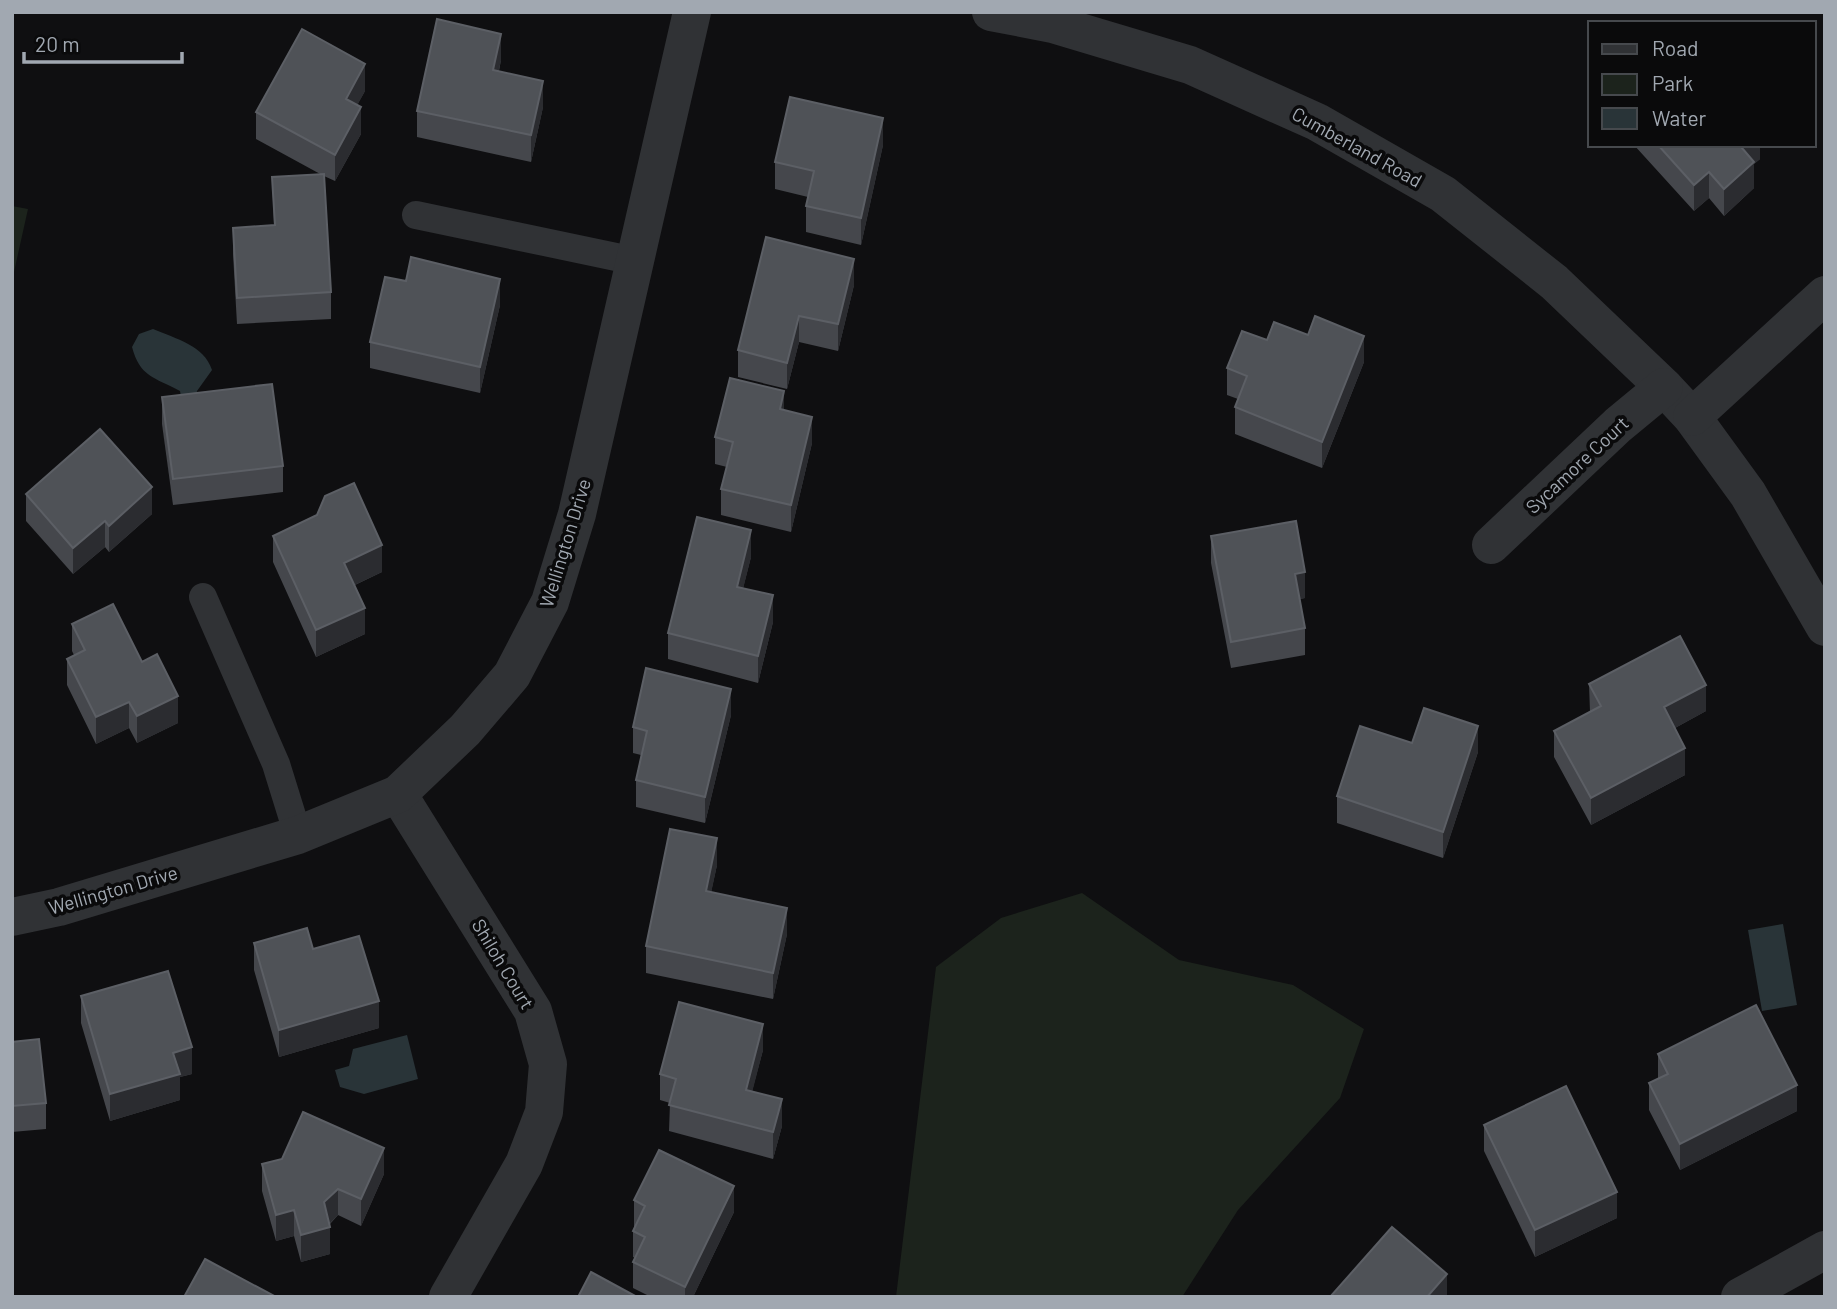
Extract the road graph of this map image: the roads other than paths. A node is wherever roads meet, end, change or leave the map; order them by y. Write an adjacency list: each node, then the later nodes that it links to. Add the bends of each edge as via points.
1 (692, 12): 4 (street, Wellington Drive)
2 (991, 12): 6 (street, Cumberland Road, via 1053,24 1191,65 1317,122 1443,194 1554,282)
3 (416, 215): 4 (lane)
4 (635, 261): 11 (street, Wellington Drive, via 577,514 550,602 512,675 465,730)
5 (1825, 295): 7 (street)
6 (1664, 387): 7 (street, Cumberland Road); 8 (street, Sycamore Court)
7 (1692, 418): 10 (street, via 1748,494)
8 (1491, 545)
9 (203, 597): 12 (lane, via 276,764)
10 (1825, 627)
11 (398, 794): 12 (street, Wellington Drive); 15 (street, Shiloh Court, via 533,1011 548,1064 544,1112 524,1164)
12 (298, 835): 13 (street, Wellington Drive, via 59,907)
13 (12, 916)
14 (1825, 1250): 16 (street)
15 (448, 1297)
16 (1740, 1297)

